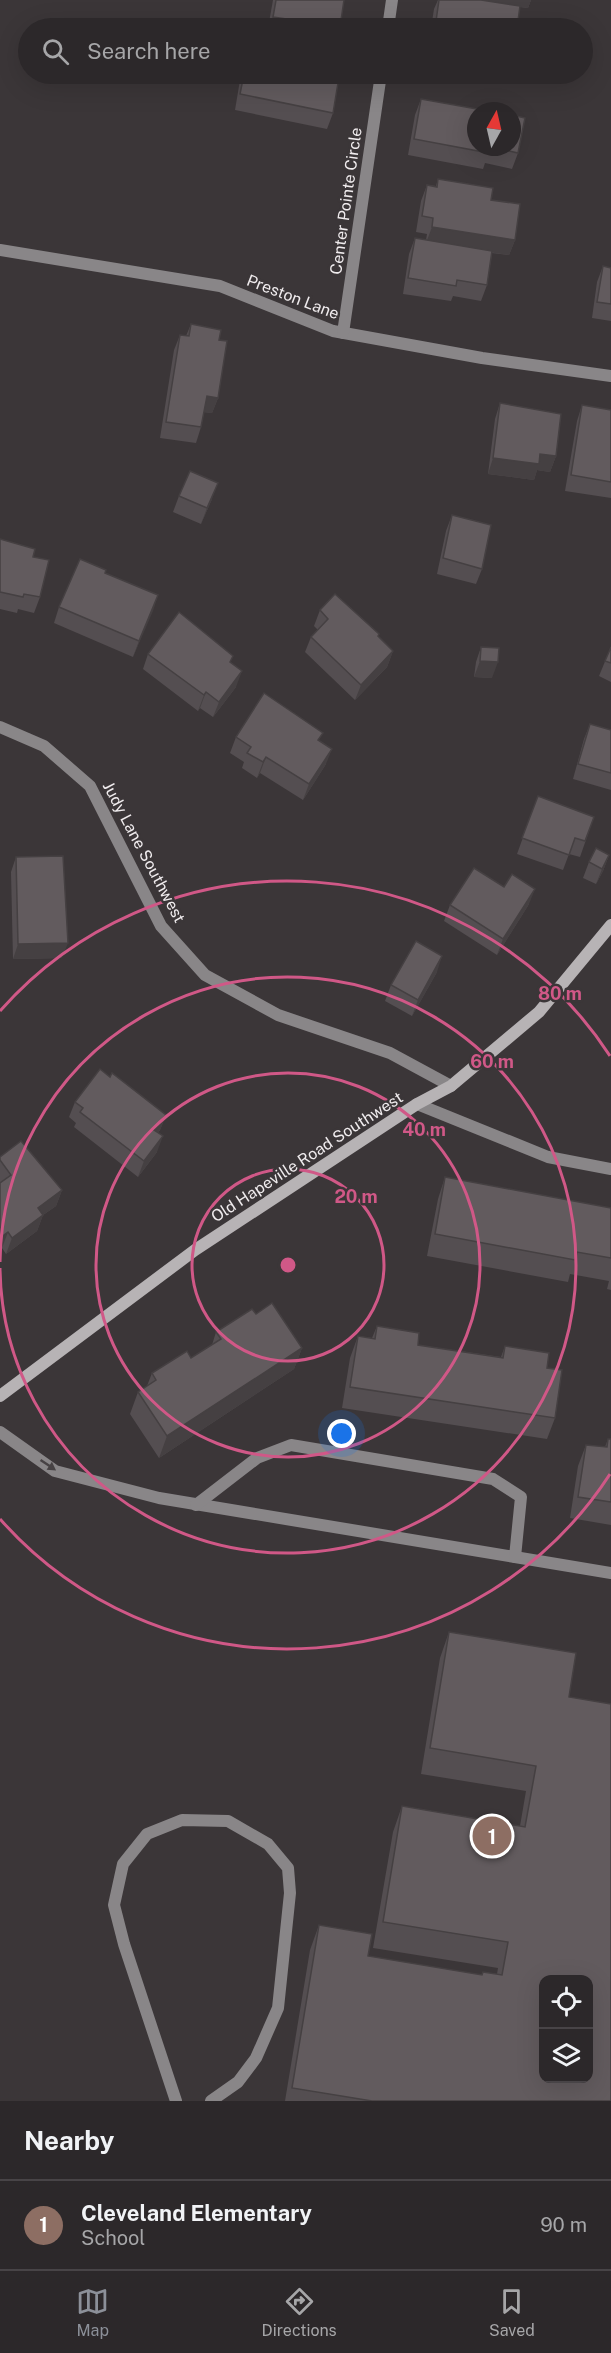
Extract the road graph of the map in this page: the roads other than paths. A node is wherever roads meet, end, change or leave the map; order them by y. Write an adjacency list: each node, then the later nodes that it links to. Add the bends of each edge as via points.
1 (392, 0): 2 (street)
2 (389, 18)
3 (380, 84): 5 (street, Center Pointe Circle)
4 (0, 250): 5 (street, Preston Lane, via 220,286)
5 (343, 333): 6 (street, Preston Lane)
6 (611, 376)
7 (0, 727): 9 (street, Judy Lane Southwest, via 44,746 90,786 161,926 205,975 278,1015 390,1053)
8 (611, 925): 9 (street, Old Hapeville Road Southwest, via 539,1012)
9 (451, 1086): 10 (street, Old Hapeville Road Southwest)
10 (417, 1104): 11 (street, via 548,1157); 12 (street, Old Hapeville Road Southwest, via 195,1250)
11 (611, 1168)
12 (0, 1396)
13 (0, 1432): 14 (street, one-way to 14, via 55,1471)
14 (196, 1505): 15 (street); 15 (street, via 257,1458 291,1445 302,1446 493,1479 521,1497)
15 (515, 1557): 16 (street)
16 (611, 1573)
17 (176, 2101): 18 (street, via 114,1905 123,1864 147,1834 182,1820 228,1821 268,1844 288,1868 290,1893 278,2008 256,2058 238,2082)
18 (211, 2101)

